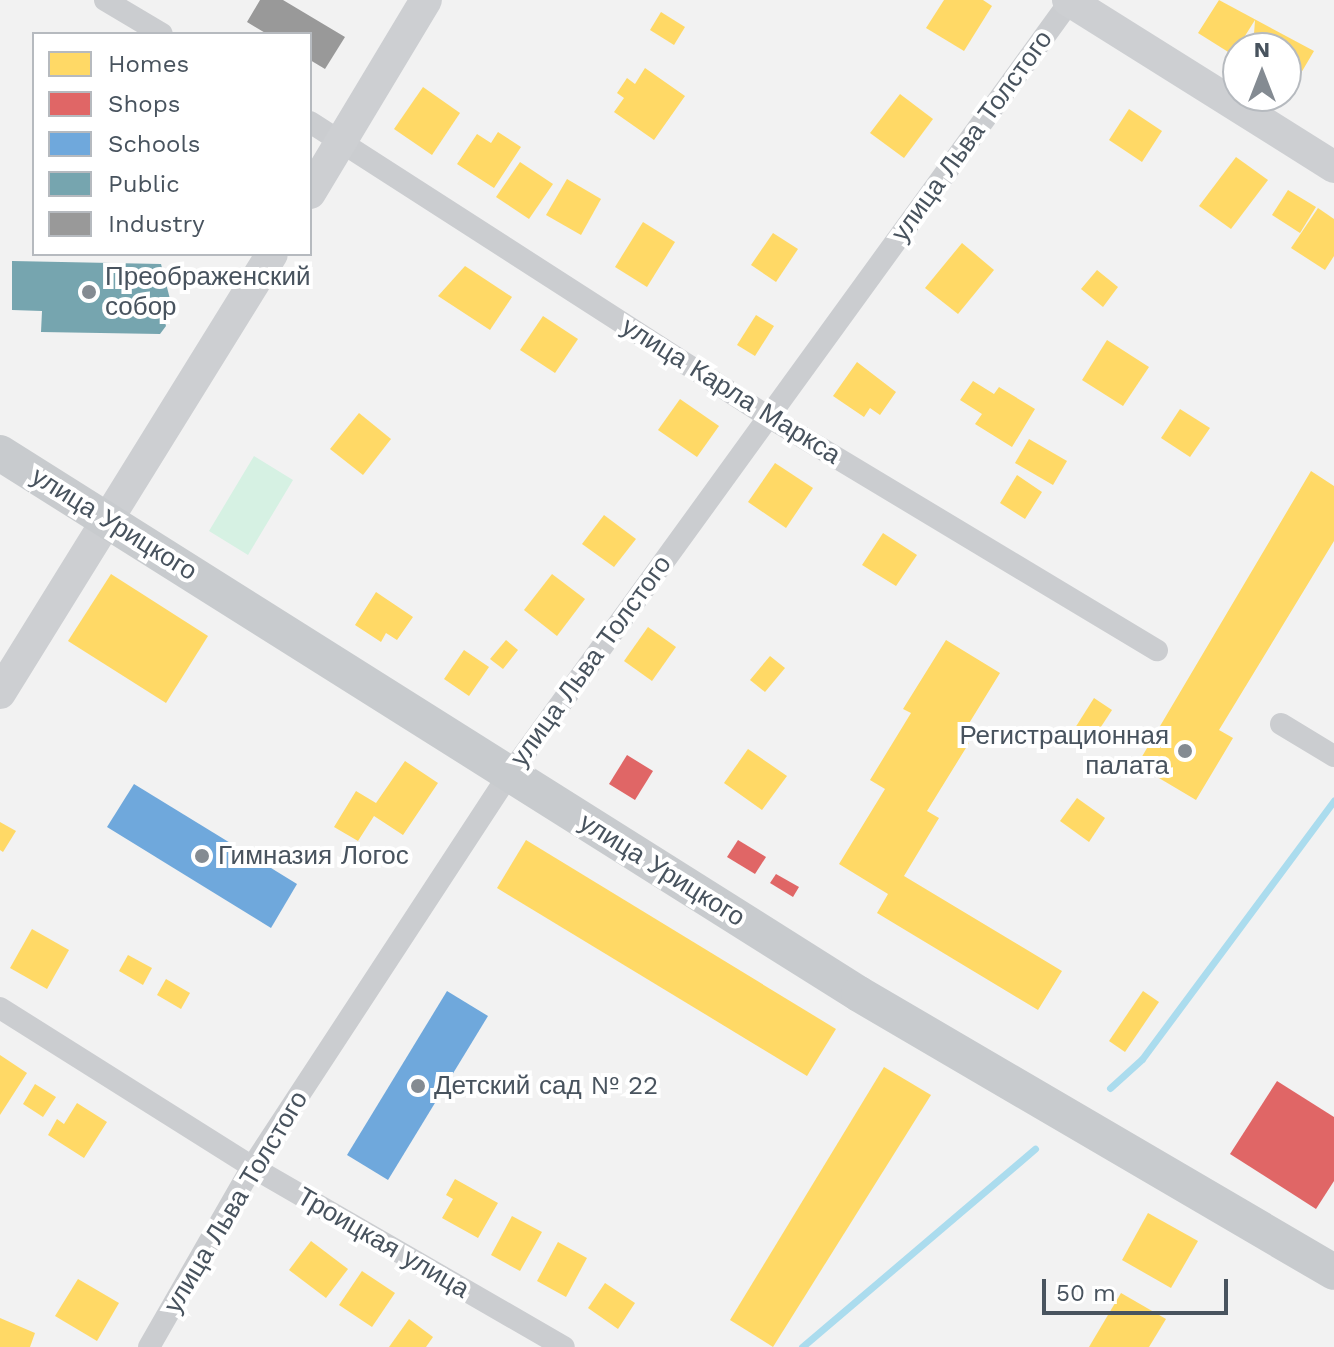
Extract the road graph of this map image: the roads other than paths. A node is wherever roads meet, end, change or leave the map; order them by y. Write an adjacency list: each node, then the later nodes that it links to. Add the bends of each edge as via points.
1 (105, 0): 4 (street)
2 (426, 0): 6 (main road)
3 (1070, 0): 7 (main road); 10 (street, улица Льва Толстого)
4 (159, 32)
5 (312, 123): 6 (street, улица Карла Маркса)
6 (342, 141): 8 (main road); 10 (street, улица Карла Маркса)
7 (1334, 167)
8 (312, 190)
9 (271, 256): 12 (main road)
10 (767, 416): 13 (street, улица Карла Маркса); 17 (street, улица Льва Толстого)
11 (0, 453): 12 (main road, улица Урицкого)
12 (108, 520): 14 (main road); 17 (main road, улица Урицкого)
13 (1157, 650)
14 (0, 693)
15 (1281, 724): 16 (street)
16 (1334, 756)
17 (510, 773): 19 (street, улица Льва Толстого); 20 (main road, улица Урицкого, via 867,999)
18 (0, 1008): 19 (street, Троицкая улица)
19 (252, 1167): 21 (street, улица Льва Толстого); 22 (street, Троицкая улица)
20 (1334, 1272)
21 (149, 1347)
22 (564, 1347)

